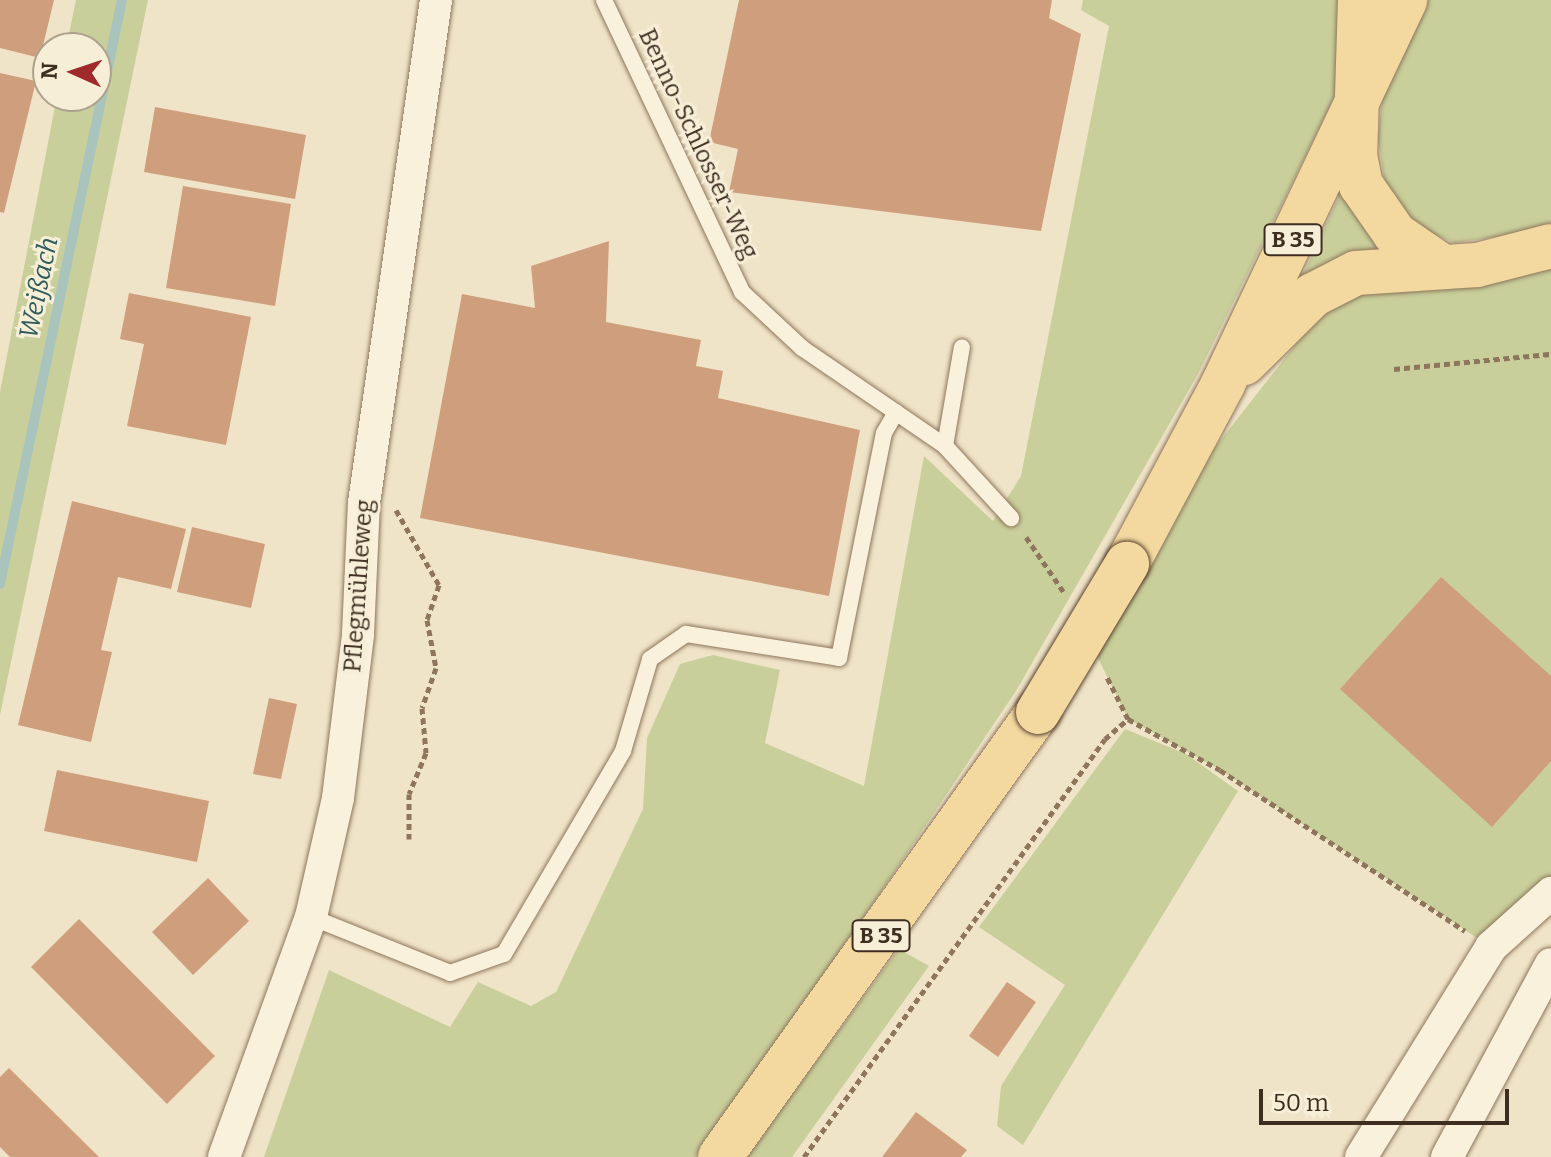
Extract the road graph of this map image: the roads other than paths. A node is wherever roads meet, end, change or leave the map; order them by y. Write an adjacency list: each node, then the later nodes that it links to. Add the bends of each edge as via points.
1 (436, 0): 14 (street, Pflegmühleweg, via 364,503 358,634 338,798)
2 (604, 0): 10 (lane, Benno-Schlosser-Weg, via 742,292 802,348)
3 (1360, 0): 5 (main road)
4 (1405, 0): 5 (main road, B 35)
5 (1362, 97): 7 (main road, via 1355,155 1361,185 1395,234); 9 (main road, B 35)
6 (1551, 246): 7 (main road, via 1477,265)
7 (1437, 263): 9 (main road, via 1356,273 1313,295)
8 (962, 347): 11 (lane)
9 (1223, 384): 17 (main road, B 35, bridge, via 1127,564 1038,712)
10 (896, 412): 11 (lane, Benno-Schlosser-Weg); 14 (lane, via 884,433 839,658 686,634 650,659 623,751 504,954 450,973)
11 (945, 446): 12 (lane, Benno-Schlosser-Weg)
12 (1011, 518)
13 (1551, 893): 18 (street, via 1491,947)
14 (311, 917): 16 (street, Pflegmühleweg)
15 (1551, 964): 19 (street)
16 (224, 1157)
17 (720, 1157)
18 (1361, 1157)
19 (1447, 1157)

